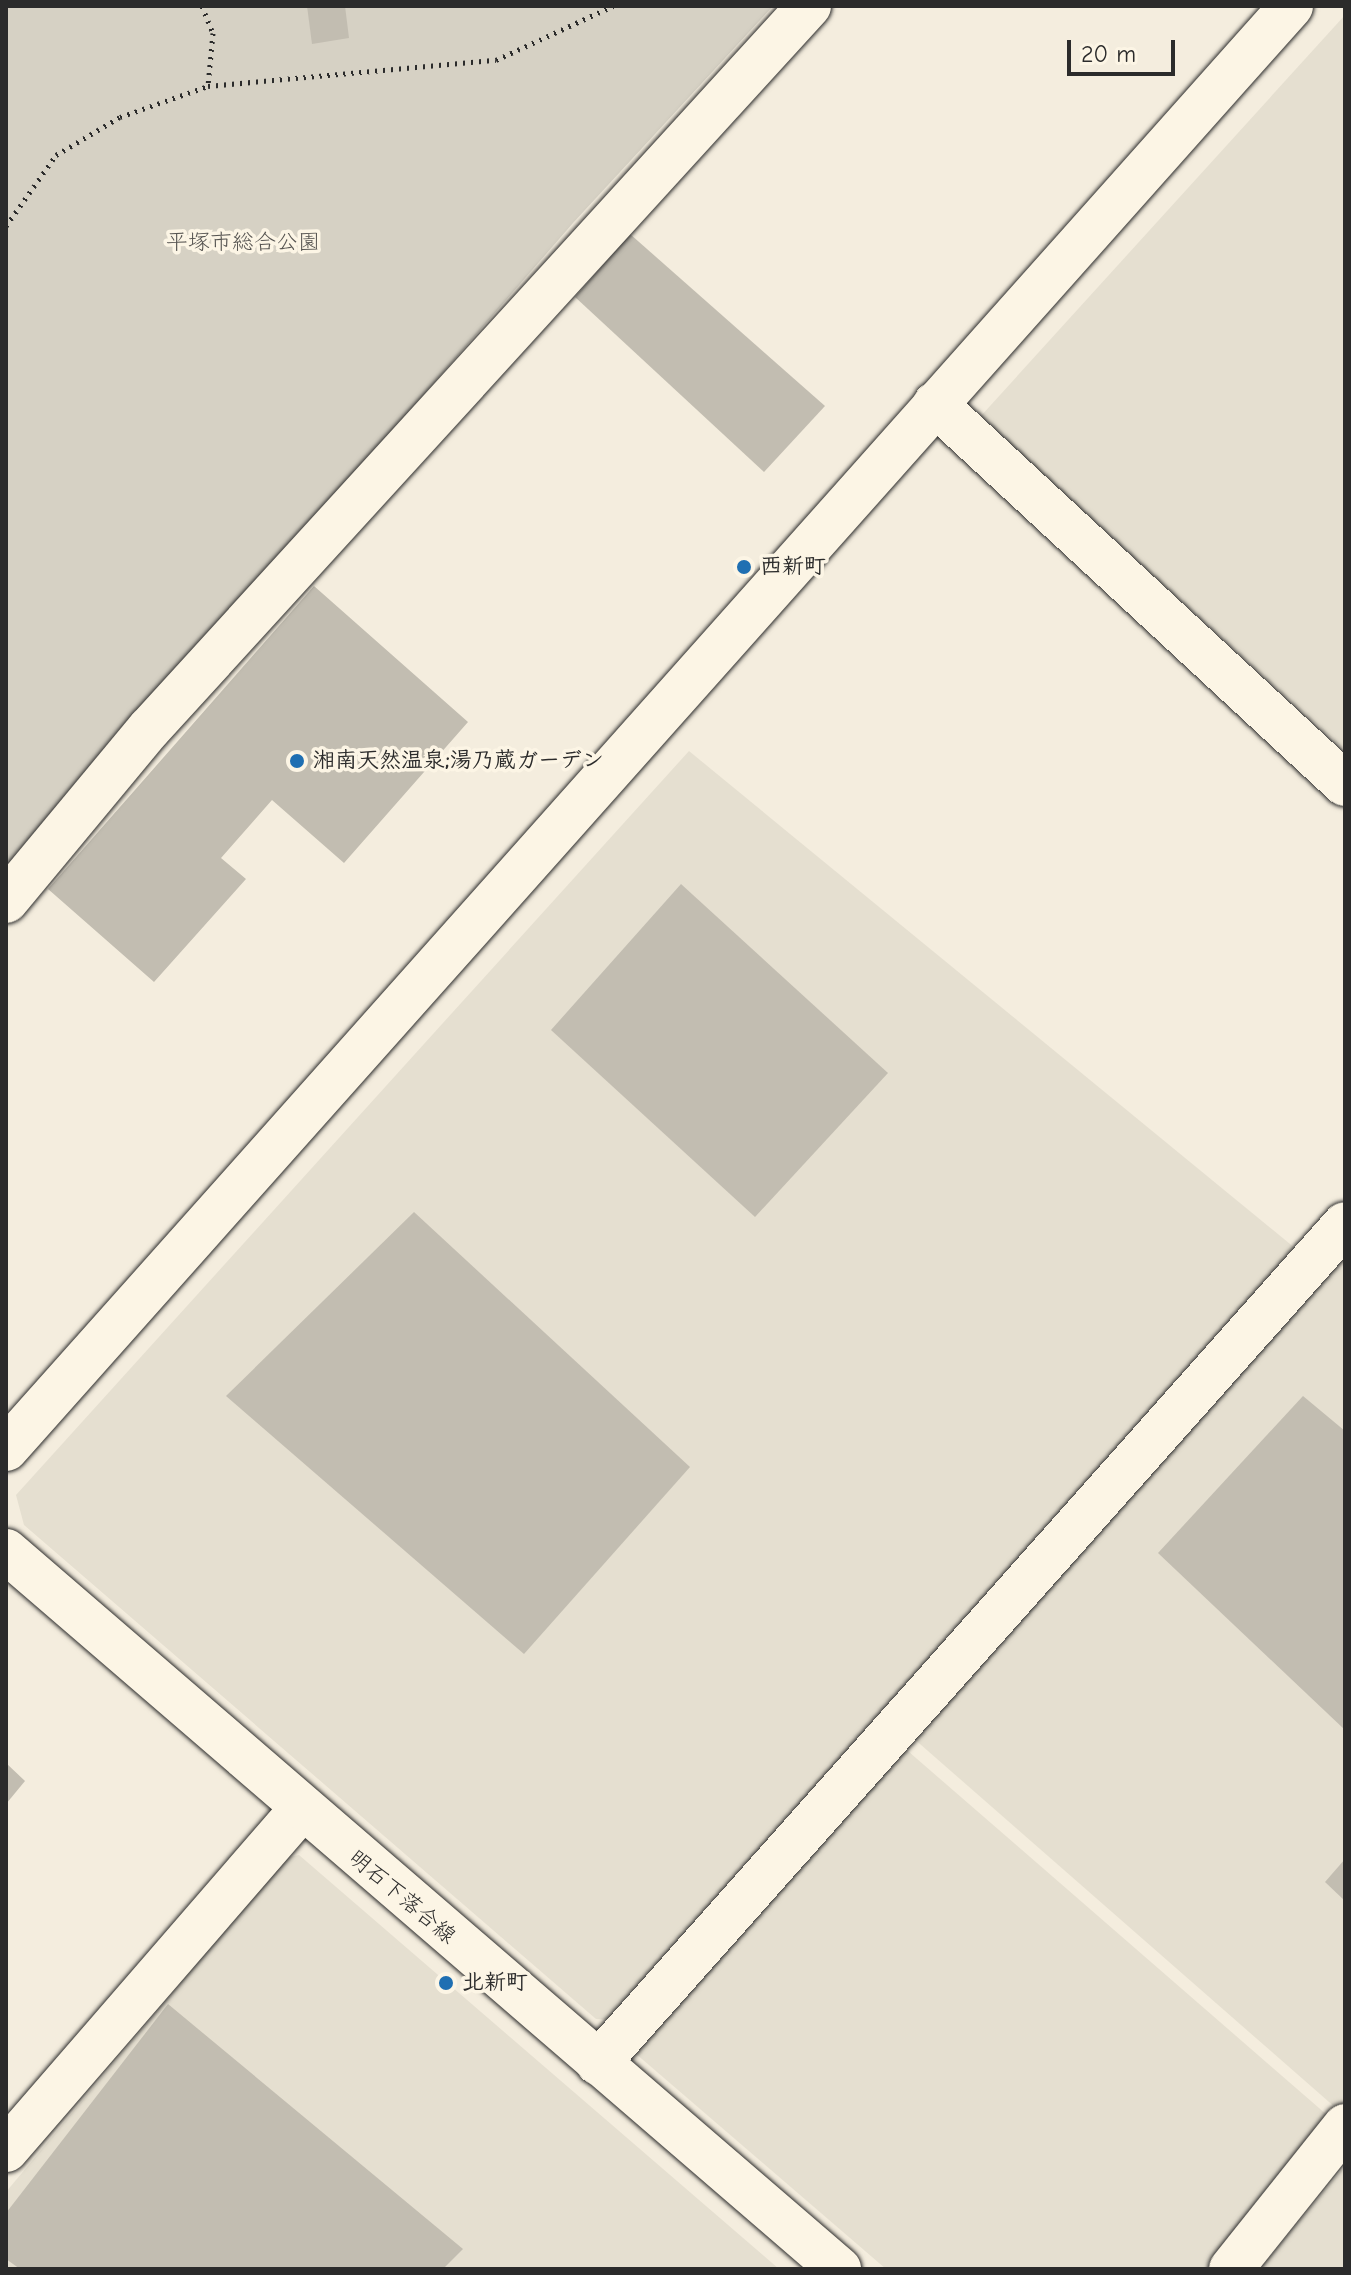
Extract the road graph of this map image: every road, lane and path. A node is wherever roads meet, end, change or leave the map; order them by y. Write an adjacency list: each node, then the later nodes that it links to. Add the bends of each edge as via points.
1 (202, 6): 5 (path, via 213,33)
2 (613, 6): 5 (path, via 496,60)
3 (809, 6): 9 (street, via 149,729)
4 (1291, 6): 7 (street)
5 (208, 86): 6 (path, via 120,117 56,155)
6 (6, 226)
7 (935, 404): 8 (street); 11 (street)
8 (1345, 784)
9 (6, 901)
10 (1345, 1224): 14 (street)
11 (6, 1449)
12 (6, 1551): 13 (street, 明石下落合線)
13 (301, 1810): 14 (street, 明石下落合線); 16 (street)
14 (598, 2063): 17 (street, 明石下落合線)
15 (1345, 2126): 18 (street)
16 (6, 2150)
17 (839, 2269)
18 (1231, 2269)

